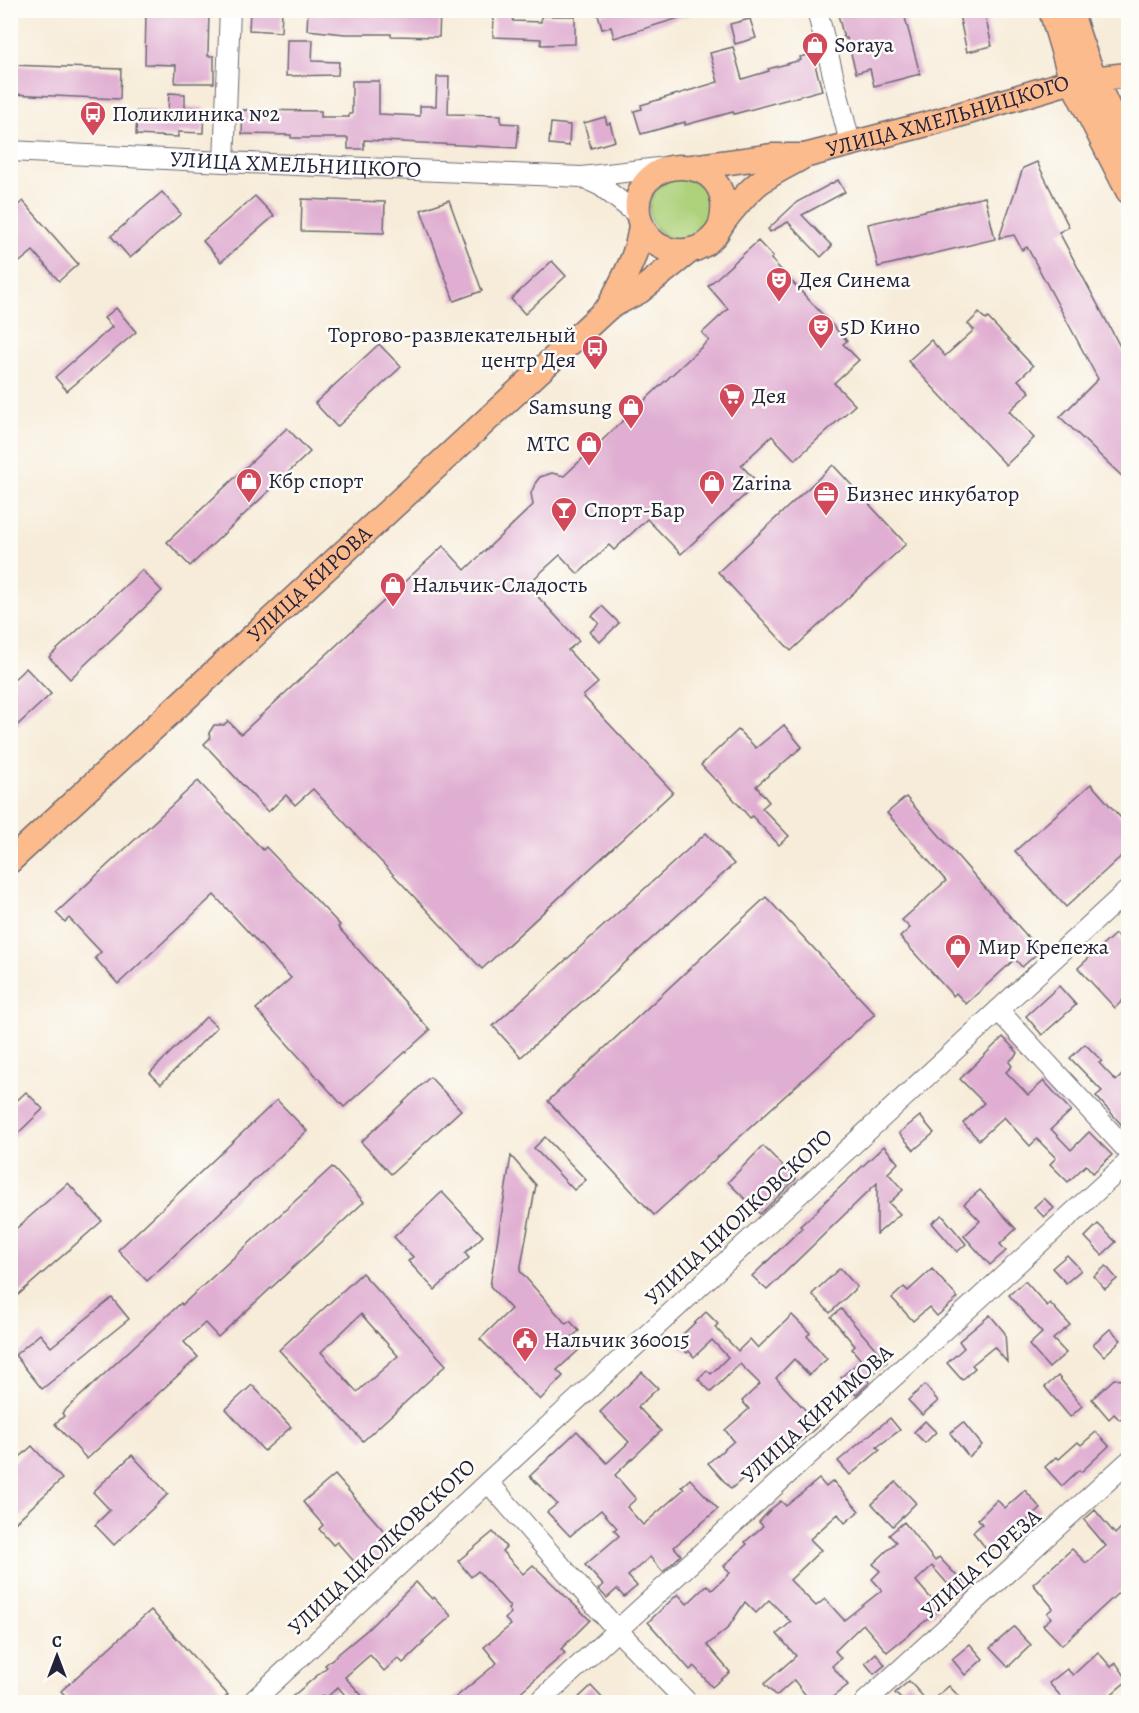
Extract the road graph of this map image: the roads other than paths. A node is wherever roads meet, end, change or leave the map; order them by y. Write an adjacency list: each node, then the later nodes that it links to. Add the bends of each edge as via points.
1 (230, 10): 11 (street)
2 (817, 10): 7 (street)
3 (1051, 10): 6 (main road)
4 (1071, 10): 6 (main road)
5 (1128, 75): 6 (main road, УЛИЦА ХМЕЛЬНИЦКОГО)
6 (1083, 80): 7 (main road, УЛИЦА ХМЕЛЬНИЦКОГО); 8 (main road); 14 (main road)
7 (850, 143): 10 (main road, УЛИЦА ХМЕЛЬНИЦКОГО)
8 (1128, 150)
9 (10, 151): 11 (street, УЛИЦА ХМЕЛЬНИЦКОГО)
10 (804, 156): 12 (main road); 16 (main road, via 756,186)
11 (224, 162): 13 (street, УЛИЦА ХМЕЛЬНИЦКОГО)
12 (682, 167): 13 (street, УЛИЦА ХМЕЛЬНИЦКОГО); 15 (main road, via 661,170 645,184 638,204); 16 (main road, via 702,171 717,185 724,204)
13 (582, 177): 15 (street, via 601,186)
14 (1128, 191)
15 (639, 220): 17 (main road, via 646,234 661,247); 18 (main road, via 638,246)
16 (721, 224): 17 (main road, via 709,241)
17 (691, 250): 18 (main road, via 640,291)
18 (609, 307): 19 (main road, УЛИЦА КИРОВА)
19 (10, 861)
20 (1128, 890): 21 (street, УЛИЦА ЦИОЛКОВСКОГО)
21 (998, 1010): 22 (street); 25 (street, УЛИЦА ЦИОЛКОВСКОГО)
22 (1128, 1151)
23 (1128, 1162): 26 (street, УЛИЦА КИРИМОВА)
24 (1128, 1462): 30 (street, УЛИЦА ТОРЕЗА)
25 (488, 1482): 26 (street); 27 (street, УЛИЦА ЦИОЛКОВСКОГО)
26 (617, 1630): 28 (street, УЛИЦА КИРИМОВА); 29 (street)
27 (252, 1702)
28 (539, 1702)
29 (687, 1702)
30 (865, 1702)

